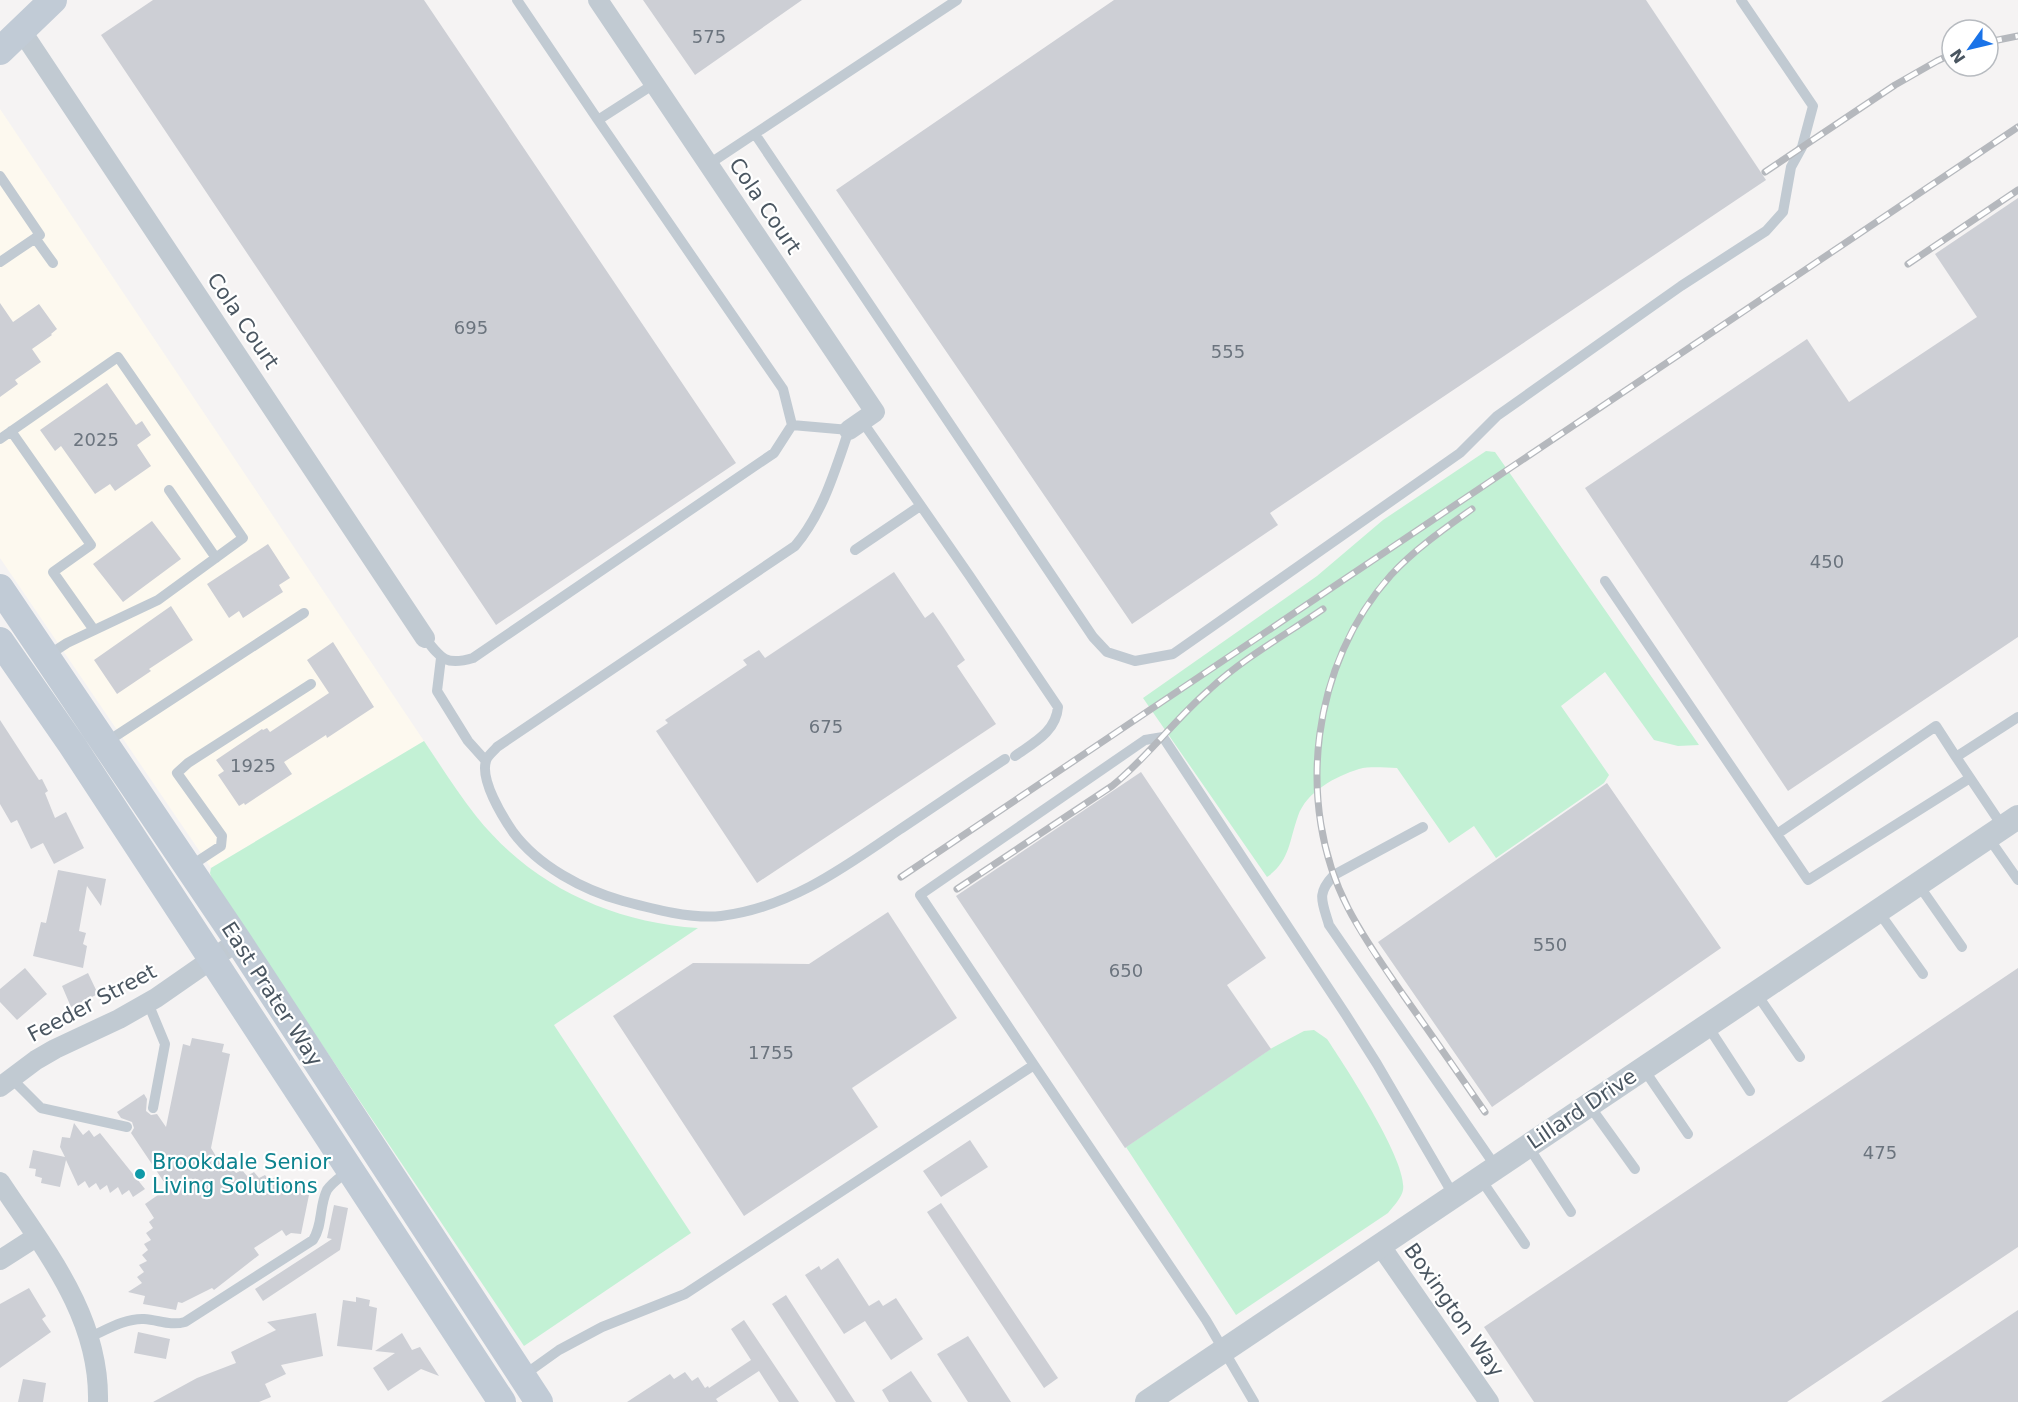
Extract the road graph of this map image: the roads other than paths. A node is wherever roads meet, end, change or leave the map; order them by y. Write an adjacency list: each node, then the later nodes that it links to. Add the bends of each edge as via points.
1 (53, 0): 6 (main road)
2 (517, 0): 9 (lane)
3 (598, 0): 8 (street, Cola Court)
4 (957, 0): 10 (lane)
5 (1741, 0): 10 (lane, via 1813,106 1802,147 1791,167 1783,212 1767,231 1497,416 1460,453 1173,654 1135,661 1107,652 1093,637)
6 (21, 30): 7 (main road); 28 (street, Cola Court)
7 (0, 51)
8 (654, 84): 9 (lane); 11 (street, Cola Court)
9 (598, 120): 16 (lane, via 783,389)
10 (755, 134): 11 (lane)
11 (708, 164): 17 (street, Cola Court, via 875,412)
12 (0, 176): 13 (lane, via 40,235)
13 (35, 238): 14 (lane); 15 (lane)
14 (0, 262)
15 (53, 263)
16 (792, 425): 17 (lane); 31 (lane, via 774,453 473,658 456,663)
17 (855, 426): 21 (lane); 36 (lane, via 814,519 795,546 497,747)
18 (11, 431): 19 (lane); 23 (lane, via 118,357 243,538); 27 (lane, via 91,545 53,572)
19 (0, 439)
20 (170, 490): 23 (lane)
21 (920, 506): 22 (lane); 36 (lane, via 1058,707 1057,719 1048,732 1010,758 812,886 768,906 720,916 668,913 609,897 560,874 522,845 491,795)
22 (855, 550)
23 (216, 558): 27 (lane, via 158,600)
24 (1605, 581): 40 (lane)
25 (0, 588): 30 (main road, East Prater Way)
26 (304, 613): 34 (lane)
27 (94, 630): 30 (lane)
28 (425, 638): 31 (lane)
29 (0, 640): 47 (main road, East Prater Way)
30 (46, 657): 34 (main road, East Prater Way)
31 (441, 658): 36 (lane, via 437,691 468,741)
32 (311, 684): 41 (lane, via 177,773 222,836 221,846)
33 (2018, 717): 35 (lane)
34 (104, 743): 41 (main road, East Prater Way)
35 (1956, 757): 37 (lane); 40 (lane, via 1936,726)
36 (486, 761)
37 (1970, 778): 39 (lane); 40 (lane, via 1808,880)
38 (1423, 827): 64 (lane, via 1334,875 1324,886 1322,901 1329,925)
39 (2003, 827): 42 (lane); 43 (street, Lillard Drive)
40 (1777, 834)
41 (188, 867): 45 (main road, East Prater Way)
42 (2018, 880)
43 (1918, 884): 44 (street, Lillard Drive); 46 (lane)
44 (1878, 911): 48 (lane); 49 (street, Lillard Drive)
45 (238, 941): 47 (street, Feeder Street); 74 (main road, East Prater Way)
46 (1962, 947)
47 (212, 959): 50 (street, Feeder Street); 63 (main road, East Prater Way)
48 (1923, 974)
49 (1756, 993): 51 (street, Lillard Drive); 52 (lane)
50 (148, 1003): 55 (street, Feeder Street, via 55,1049); 58 (lane, via 165,1044)
51 (1707, 1025): 54 (street, Lillard Drive); 56 (lane)
52 (1800, 1057)
53 (1034, 1065): 66 (lane, via 920,895 1145,740 1163,737 1352,1025); 73 (lane); 74 (lane, via 685,1294 602,1327 559,1350)
54 (1643, 1068): 57 (street, Lillard Drive); 60 (lane)
55 (5, 1083): 59 (lane, via 40,1108)
56 (1750, 1091)
57 (1589, 1105): 61 (street, Lillard Drive); 62 (lane)
58 (153, 1108)
59 (127, 1127)
60 (1688, 1134)
61 (1528, 1146): 64 (street, Lillard Drive); 67 (lane)
62 (1635, 1169)
63 (350, 1170): 72 (lane, via 326,1192 319,1231 313,1240 293,1253 185,1322 174,1325 129,1320); 76 (main road, East Prater Way)
64 (1488, 1172): 66 (street, Lillard Drive); 69 (lane)
65 (0, 1182): 68 (street)
66 (1454, 1196): 70 (street, Lillard Drive)
67 (1571, 1212)
68 (36, 1237): 71 (street); 72 (street, via 75,1298)
69 (1525, 1244)
70 (1380, 1245): 73 (street, Lillard Drive); 80 (street, Boxington Way)
71 (0, 1260)
72 (90, 1337): 75 (street)
73 (1223, 1351): 78 (street, Lillard Drive); 79 (lane)
74 (523, 1377): 77 (main road, East Prater Way)
75 (98, 1402)
76 (502, 1402)
77 (539, 1402)
78 (1147, 1402)
79 (1254, 1402)
80 (1489, 1402)

